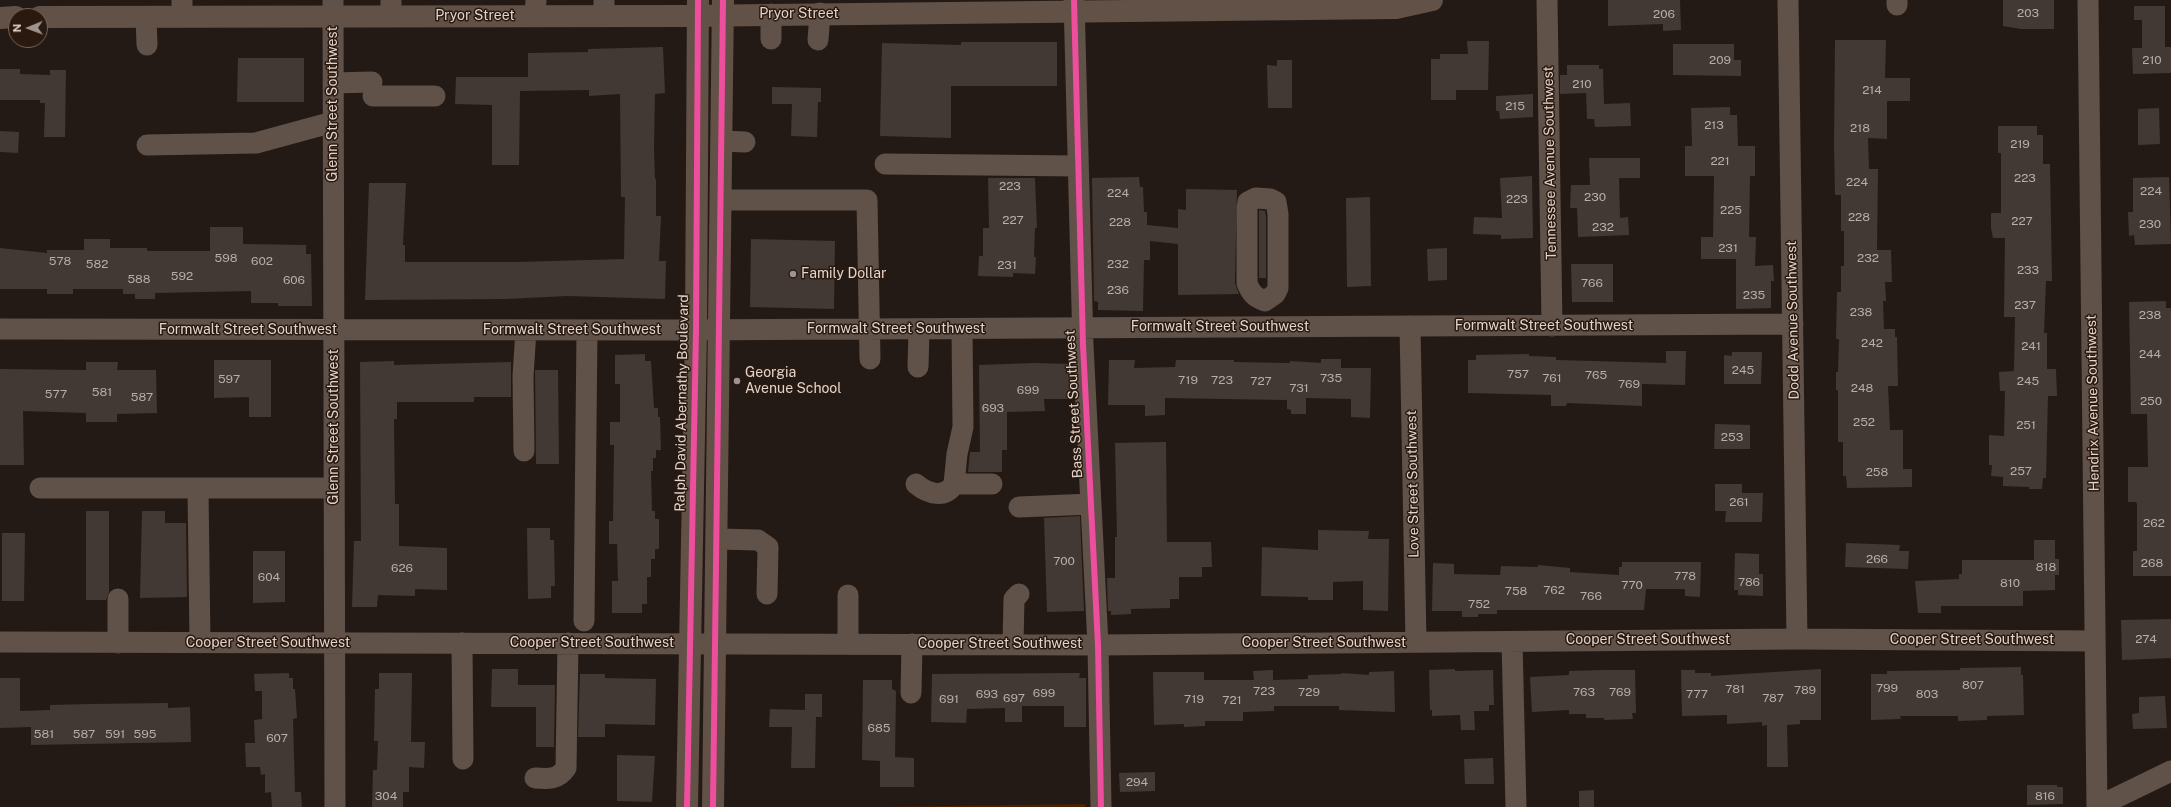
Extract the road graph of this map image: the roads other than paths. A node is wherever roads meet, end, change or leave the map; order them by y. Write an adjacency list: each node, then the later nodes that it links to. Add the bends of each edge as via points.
1 (1432, 0): 5 (main road, Pryor Street, via 1396,8)
2 (1547, 0): 33 (street, Tennessee Avenue Southwest)
3 (1788, 0): 31 (street, Dodd Avenue Southwest)
4 (2088, 0): 63 (street, Hendrix Avenue Southwest)
5 (1322, 4): 7 (main road, Pryor Street)
6 (1074, 6): 7 (main road, Pryor Street); 16 (main road, Pryor Street); 28 (street, Bass Street Southwest)
7 (1137, 6)
8 (698, 7): 9 (main road, Pryor Street); 13 (main road, Pryor Street); 43 (main road, Ralph David Abernathy Boulevard)
9 (723, 7): 15 (main road, Pryor Street); 24 (main road)
10 (333, 8): 11 (main road, Pryor Street); 14 (main road, Pryor Street); 21 (street, Glenn Street Southwest)
11 (391, 8): 12 (main road, Pryor Street)
12 (535, 8): 13 (main road, Pryor Street)
13 (604, 8)
14 (169, 12): 17 (main road, Pryor Street); 20 (street)
15 (771, 14): 16 (main road, Pryor Street); 18 (street)
16 (820, 14): 19 (street)
17 (48, 17)
18 (771, 39)
19 (818, 40)
20 (146, 45)
21 (333, 83): 22 (street); 23 (street, Glenn Street Southwest)
22 (435, 96)
23 (333, 122): 26 (street, via 256,143); 40 (street, Glenn Street Southwest)
24 (722, 141): 25 (street); 29 (main road)
25 (745, 142)
26 (147, 145)
27 (885, 164): 28 (street)
28 (1078, 166): 36 (street, Bass Street Southwest)
29 (721, 200): 38 (street, via 867,200); 44 (main road)
30 (1265, 301): 34 (street)
31 (1793, 324): 33 (street, Formwalt Street Southwest); 62 (street, Dodd Avenue Southwest)
32 (1410, 326): 33 (street, Formwalt Street Southwest); 34 (street, Formwalt Street Southwest); 65 (street, Love Street Southwest)
33 (1552, 326)
34 (1266, 327): 36 (street, Formwalt Street Southwest)
35 (962, 328): 36 (street, Formwalt Street Southwest); 39 (street, Formwalt Street Southwest); 49 (street, via 963,427)
36 (1083, 328): 54 (street, Bass Street Southwest)
37 (0, 329): 40 (street, Formwalt Street Southwest)
38 (869, 329): 39 (street, Formwalt Street Southwest); 44 (street, Formwalt Street Southwest); 45 (street)
39 (919, 329): 46 (street)
40 (334, 330): 41 (street, Formwalt Street Southwest); 53 (street, Glenn Street Southwest)
41 (526, 330): 42 (street, Formwalt Street Southwest); 47 (street)
42 (587, 330): 43 (street, Formwalt Street Southwest); 61 (street)
43 (696, 330): 44 (street, Formwalt Street Southwest); 72 (main road, Ralph David Abernathy Boulevard)
44 (720, 330): 56 (main road)
45 (870, 359)
46 (918, 367)
47 (524, 451)
48 (916, 484): 49 (street, via 924,491 937,494 950,490)
49 (954, 484): 50 (street)
50 (992, 484)
51 (40, 488): 52 (street)
52 (198, 488): 53 (street); 68 (street)
53 (334, 488): 69 (street, Glenn Street Southwest)
54 (1091, 504): 55 (street); 77 (street, Bass Street Southwest)
55 (1019, 507)
56 (717, 539): 57 (street, via 758,540 768,547); 73 (main road)
57 (767, 594)
58 (1019, 594): 76 (street, via 1014,599)
59 (848, 595): 74 (street)
60 (118, 599): 67 (street)
61 (584, 621)
62 (1797, 639): 63 (street, Cooper Street Southwest); 66 (street, Cooper Street Southwest)
63 (2095, 640): 87 (street, Hendrix Avenue Southwest)
64 (0, 642): 67 (street, Cooper Street Southwest)
65 (1416, 642): 66 (street, Cooper Street Southwest); 77 (street, Cooper Street Southwest)
66 (1512, 642): 86 (street)
67 (118, 643): 68 (street, Cooper Street Southwest)
68 (200, 643): 69 (street, Cooper Street Southwest)
69 (334, 643): 70 (street, Cooper Street Southwest); 82 (street, Glenn Street Southwest)
70 (462, 643): 71 (street, Cooper Street Southwest); 79 (street)
71 (568, 643): 72 (street, Cooper Street Southwest); 81 (street, via 566,768 561,775 552,779)
72 (690, 644): 73 (street, Cooper Street Southwest); 83 (main road, Ralph David Abernathy Boulevard)
73 (716, 644): 74 (street, Cooper Street Southwest); 84 (main road)
74 (848, 644): 75 (street, Cooper Street Southwest)
75 (912, 644): 76 (street, Cooper Street Southwest); 78 (street)
76 (1013, 644): 77 (street, Cooper Street Southwest)
77 (1098, 645): 85 (street, Bass Street Southwest)
78 (911, 693)
79 (463, 759)
80 (2171, 771): 87 (street)
81 (535, 778)
82 (335, 807)
83 (686, 807)
84 (713, 807)
85 (1101, 807)
86 (1516, 807)
87 (2097, 807)

